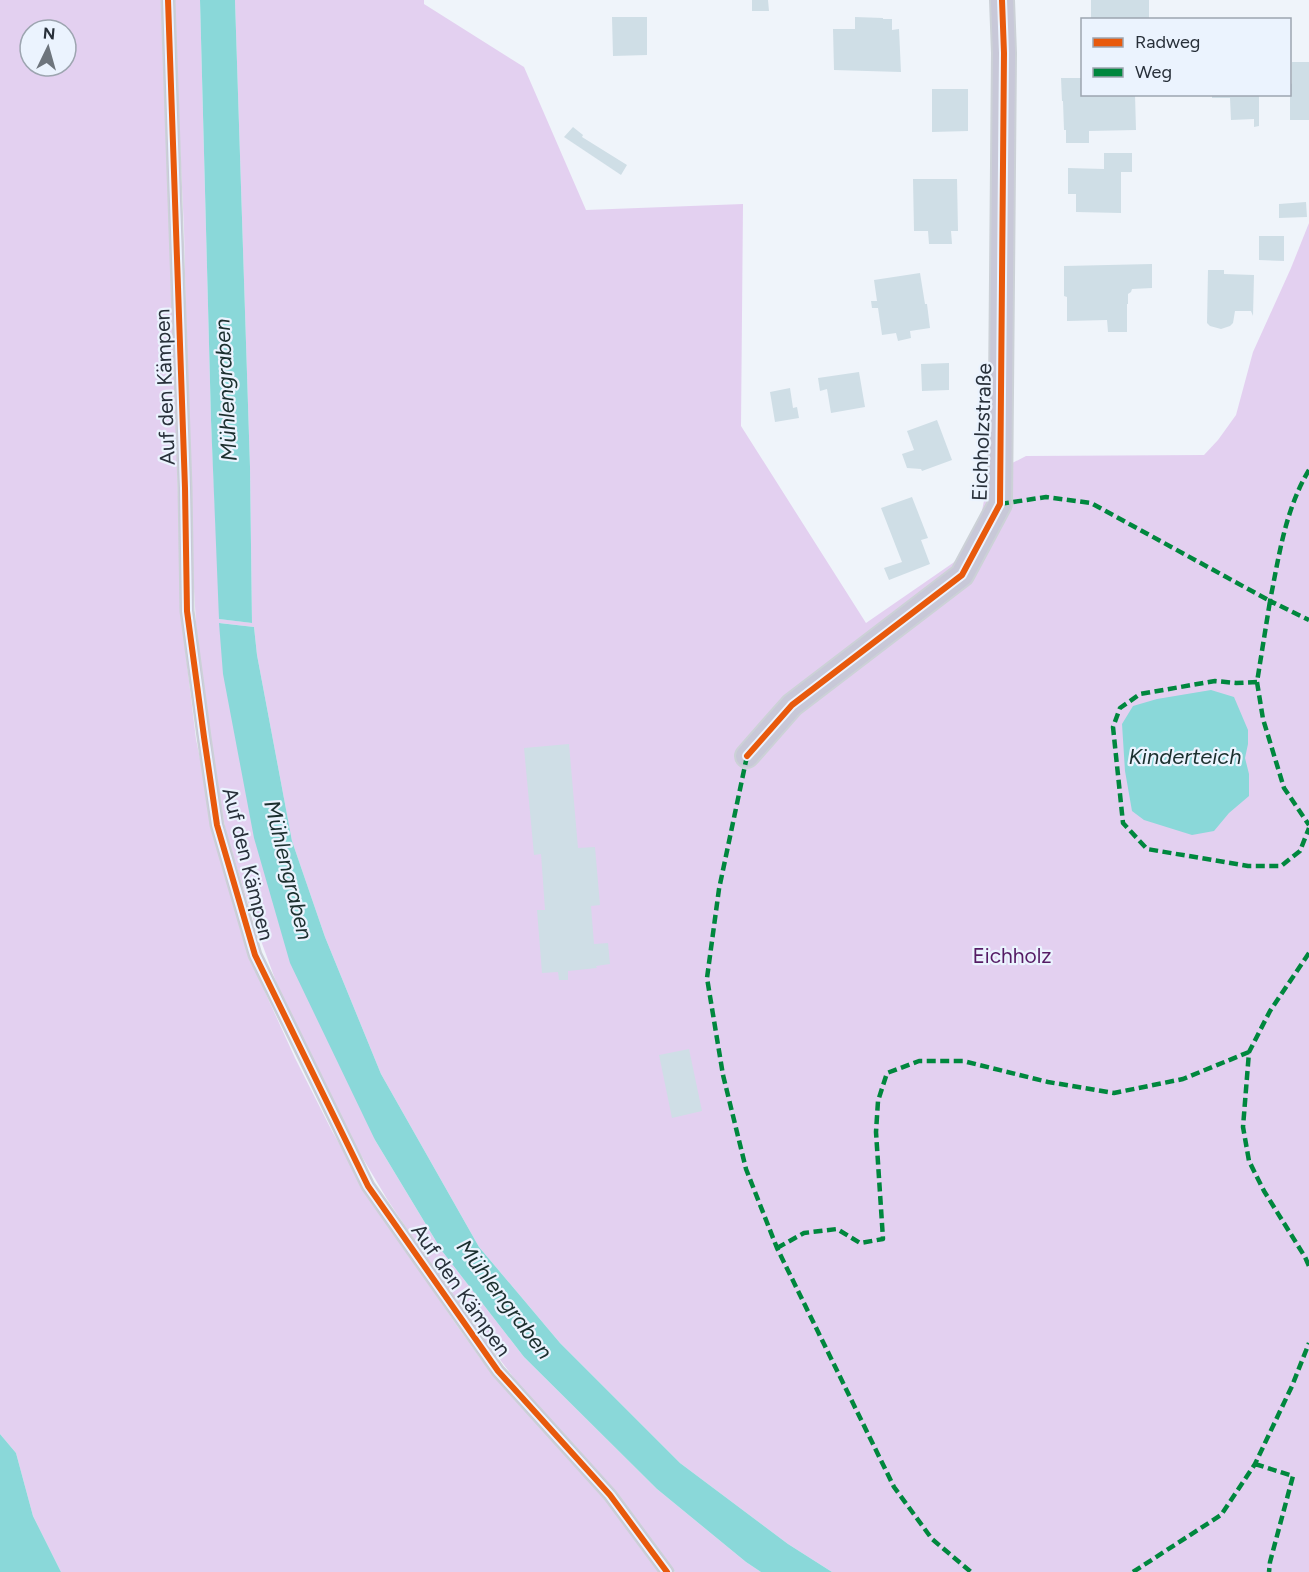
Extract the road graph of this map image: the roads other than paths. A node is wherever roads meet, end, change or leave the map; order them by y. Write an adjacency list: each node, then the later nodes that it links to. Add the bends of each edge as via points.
1 (168, 0): 4 (lane, Auf den Kämpen, via 187,611 217,825 255,955 368,1186 498,1371 610,1495)
2 (1002, 0): 3 (street, Eichholzstraße, via 1000,504 963,575 792,705)
3 (747, 756)
4 (667, 1572)

